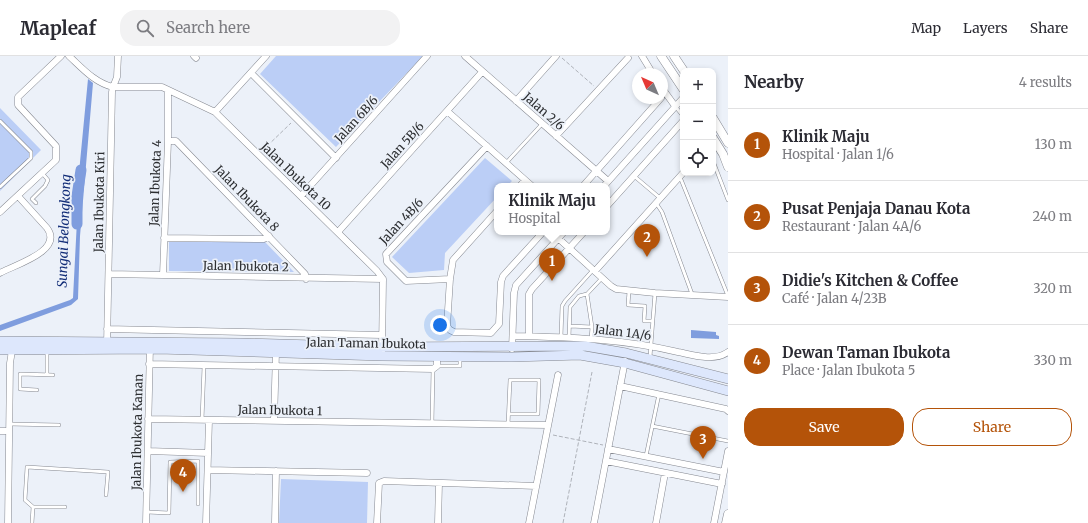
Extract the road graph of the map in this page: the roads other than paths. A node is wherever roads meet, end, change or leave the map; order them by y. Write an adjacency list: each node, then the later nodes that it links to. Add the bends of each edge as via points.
1 (61, 56): 41 (street, via 18,97 18,105 56,146 56,160)
2 (69, 56): 17 (street, via 95,79)
3 (118, 56): 17 (street, Jalan Ibukota Kiri, via 117,77)
4 (266, 56): 15 (street)
5 (427, 56): 36 (street, Jalan 6B/6)
6 (465, 56): 14 (street, Jalan 2/6)
7 (557, 56): 20 (street)
8 (642, 56): 12 (street)
9 (661, 56): 16 (street)
10 (674, 56): 13 (street)
11 (628, 58): 31 (street)
12 (649, 68)
13 (682, 68)
14 (482, 72): 20 (street, Jalan 2/6); 24 (street, Jalan 5B/6)
15 (250, 73): 25 (street); 36 (street)
16 (680, 84)
17 (113, 86): 18 (street, Jalan Ibukota 10, via 162,87); 70 (street, Jalan Ibukota Kiri)
18 (168, 91): 25 (street, Jalan Ibukota 10); 33 (street, Jalan Ibukota 4)
19 (668, 99): 23 (street)
20 (516, 101): 29 (street, Jalan 2/6)
21 (680, 101): 23 (street)
22 (654, 104): 40 (street)
23 (675, 106): 26 (lane); 50 (street)
24 (447, 111): 35 (street); 60 (street, Jalan 5B/6)
25 (215, 112): 53 (street, Jalan Ibukota 10)
26 (680, 112)
27 (0, 121): 51 (lane, via 32,155)
28 (716, 123): 34 (street)
29 (542, 124): 31 (street, Jalan 2/6); 37 (lane)
30 (680, 124): 42 (street)
31 (556, 136): 40 (street, Jalan 2/6)
32 (714, 140): 38 (street)
33 (168, 141): 64 (street, Jalan Ibukota 8, via 176,141); 65 (street, Jalan Ibukota 4)
34 (728, 143)
35 (487, 146): 37 (street); 75 (street, Jalan 4B/6, via 386,254 387,262 406,281)
36 (336, 158): 53 (street, Jalan 6B/6)
37 (506, 163): 45 (street)
38 (728, 167)
39 (716, 169): 54 (lane)
40 (596, 171): 48 (street); 49 (street, Jalan 2/6)
41 (42, 173): 52 (street); 56 (lane, via 48,180 32,199)
42 (634, 176): 55 (lane); 57 (street)
43 (681, 176): 55 (street)
44 (682, 176): 80 (lane)
45 (525, 180): 46 (street); 47 (street)
46 (522, 183)
47 (528, 183)
48 (586, 183)
49 (605, 183)
50 (607, 183)
51 (0, 187)
52 (18, 196): 58 (street); 69 (street, via 52,237 50,243 35,256)
53 (301, 196): 60 (street, Jalan Ibukota 10)
54 (728, 200)
55 (658, 201): 68 (street); 79 (lane)
56 (36, 203)
57 (610, 203)
58 (0, 212)
59 (494, 214): 75 (street, via 455,256)
60 (338, 232): 74 (street, Jalan Ibukota 10)
61 (540, 235): 75 (street, via 504,276 501,282 499,324 490,333 454,332 447,326)
62 (561, 235): 66 (street)
63 (581, 235): 67 (street)
64 (269, 236): 65 (street, via 264,239); 73 (street, Jalan Ibukota 8, via 305,274)
65 (164, 238): 71 (street, Jalan Ibukota 4)
66 (558, 238): 67 (street); 87 (street, via 516,286)
67 (569, 248): 68 (street); 88 (street, via 529,294)
68 (594, 271): 72 (street); 89 (lane, via 564,301)
69 (0, 273)
70 (108, 274): 71 (street, Jalan Ibukota 2); 84 (street, Jalan Ibukota Kiri)
71 (163, 275): 73 (street, Jalan Ibukota 2)
72 (602, 278): 76 (street, via 616,289); 78 (lane)
73 (306, 279): 74 (street, Jalan Ibukota 2)
74 (383, 279): 86 (street)
75 (450, 279)
76 (629, 290): 77 (street); 81 (lane, via 628,305 645,306 644,320)
77 (655, 293): 79 (street); 81 (lane)
78 (587, 294): 82 (lane, via 579,296 570,307); 83 (lane)
79 (692, 295): 80 (street)
80 (728, 297)
81 (652, 321): 93 (lane)
82 (570, 326): 83 (lane); 90 (lane)
83 (592, 327): 91 (lane)
84 (107, 329): 85 (street); 95 (street, Jalan Ibukota Kiri)
85 (240, 331): 86 (street); 92 (street)
86 (382, 335): 97 (street)
87 (513, 336): 88 (street, Jalan 1A/6); 98 (street)
88 (529, 336): 89 (street, Jalan 1A/6)
89 (561, 337): 90 (street, Jalan 1A/6)
90 (569, 338): 91 (street, Jalan 1A/6)
91 (591, 339): 93 (street, Jalan 1A/6)
92 (241, 343): 96 (main road, Jalan Taman Ibukota); 97 (main road, Jalan Taman Ibukota)
93 (651, 345): 101 (street, Jalan 1A/6, via 698,356 722,357); 105 (lane)
94 (7, 346): 95 (main road, Jalan Taman Ibukota); 99 (main road, Jalan Taman Ibukota); 115 (street)
95 (107, 346): 96 (main road, Jalan Taman Ibukota); 99 (main road, Jalan Taman Ibukota)
96 (150, 346): 100 (main road, Jalan Taman Ibukota); 107 (street, Jalan Ibukota Kanan)
97 (382, 346): 98 (main road, Jalan Taman Ibukota); 103 (street)
98 (512, 347): 102 (main road, Jalan Taman Ibukota, via 585,346); 104 (street)
99 (47, 350): 112 (lane)
100 (276, 352): 103 (main road, Jalan Taman Ibukota); 110 (street)
101 (728, 352)
102 (626, 353): 105 (main road, Jalan Taman Ibukota); 106 (street)
103 (382, 356): 108 (main road, Jalan Taman Ibukota)
104 (512, 357): 106 (main road, Jalan Taman Ibukota, via 580,356); 108 (main road, Jalan Taman Ibukota, via 460,356)
105 (650, 359): 114 (main road, Jalan Taman Ibukota)
106 (625, 363): 117 (street); 119 (main road, Jalan Taman Ibukota)
107 (149, 364): 109 (street); 123 (street, Jalan Ibukota Kanan)
108 (436, 364): 110 (street); 127 (lane)
109 (204, 365): 110 (street); 124 (lane)
110 (276, 366): 126 (street)
111 (558, 374): 130 (street)
112 (47, 375): 113 (lane); 116 (lane, via 21,373)
113 (53, 375)
114 (728, 379)
115 (10, 383): 116 (lane); 132 (street)
116 (19, 383): 118 (lane, via 20,389)
117 (620, 386): 120 (street); 135 (street)
118 (37, 390)
119 (728, 390)
120 (659, 394): 121 (street); 131 (lane)
121 (728, 411)
122 (509, 414): 122 (lane, via 510,380 538,380 538,414); 128 (lane)
123 (148, 419): 124 (street, Jalan Ibukota 1); 136 (street, Jalan Ibukota Kanan)
124 (202, 420): 125 (street, Jalan Ibukota 1)
125 (209, 420): 126 (street, Jalan Ibukota 1); 138 (street)
126 (274, 421): 127 (street, Jalan Ibukota 1)
127 (432, 423): 128 (street, Jalan Ibukota 1)
128 (508, 424): 130 (street, Jalan Ibukota 1)
129 (59, 425): 132 (lane)
130 (548, 425): 150 (street)
131 (652, 426): 134 (lane); 139 (lane)
132 (9, 427): 133 (street); 157 (street)
133 (0, 431)
134 (728, 441)
135 (608, 447): 139 (street); 140 (street)
136 (148, 451): 138 (street); 155 (street, Jalan Ibukota Kanan)
137 (728, 451): 143 (street)
138 (208, 453): 141 (street)
139 (646, 456): 143 (street)
140 (606, 461): 145 (street); 165 (street)
141 (208, 470): 142 (street); 147 (street)
142 (276, 471): 144 (street); 161 (street)
143 (724, 472): 149 (street)
144 (367, 473)
145 (665, 473): 149 (street); 166 (street)
146 (198, 482): 147 (lane); 152 (lane); 155 (lane, via 198,462 170,462 169,513)
147 (207, 482): 160 (street)
148 (439, 483): 150 (street); 162 (street, via 379,483); 163 (street)
149 (722, 484): 167 (street)
150 (536, 486): 164 (street)
151 (106, 495): 154 (lane, via 108,472 27,467 25,500)
152 (198, 504)
153 (65, 506): 154 (lane)
154 (33, 507): 158 (lane)
155 (146, 512): 159 (street, Jalan Ibukota Kanan)
156 (728, 514): 168 (street)
157 (8, 523)
158 (32, 523)
159 (146, 523)
160 (206, 523)
161 (275, 523)
162 (377, 523)
163 (438, 523)
164 (529, 523)
165 (594, 523)
166 (656, 523)
167 (714, 523)
168 (726, 523)

